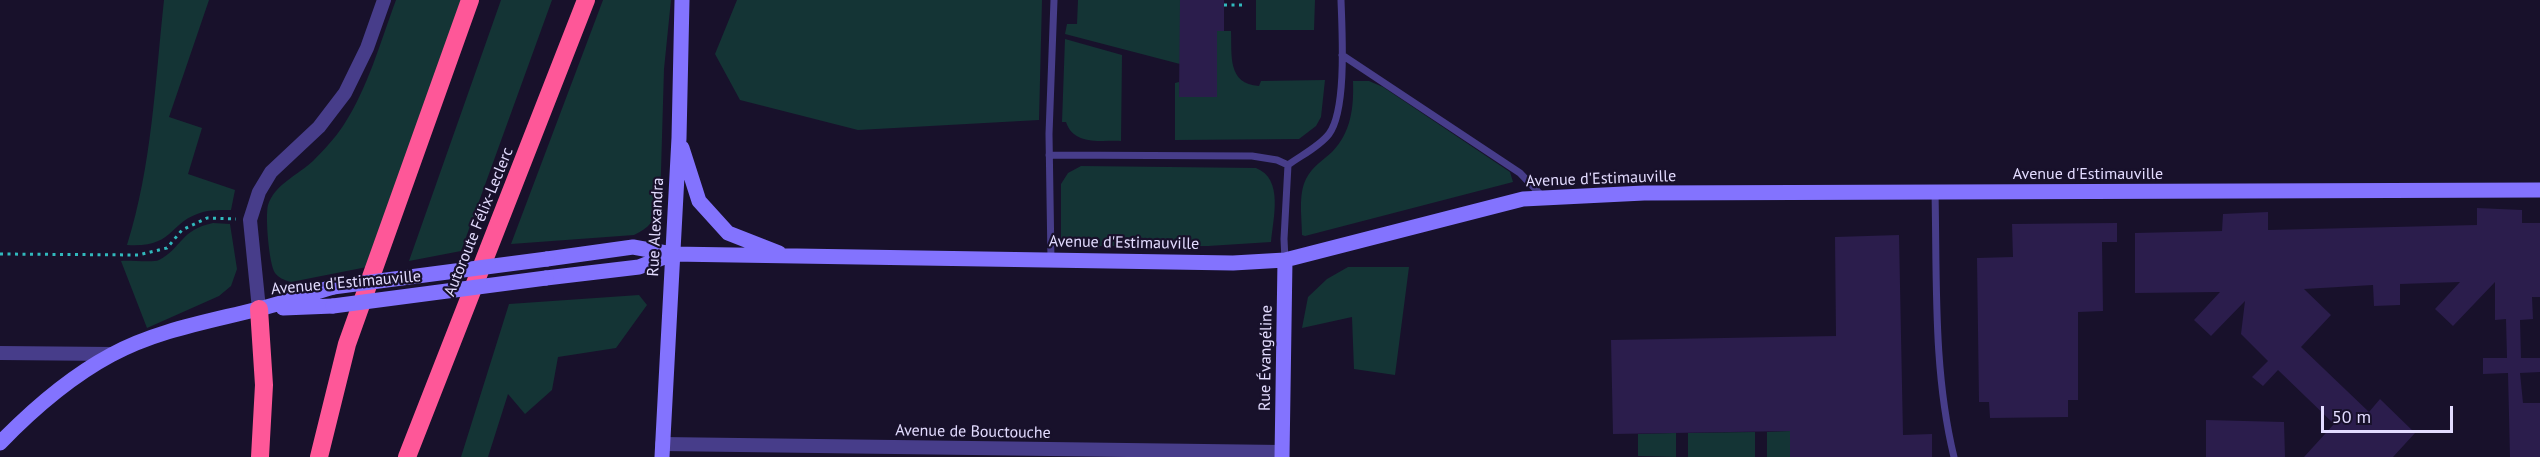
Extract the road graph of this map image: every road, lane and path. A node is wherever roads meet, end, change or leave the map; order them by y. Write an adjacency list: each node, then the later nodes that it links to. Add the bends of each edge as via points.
1 (384, 0): 16 (street, via 345,93 319,127 272,172 259,192)
2 (470, 0): 29 (highway, via 347,344)
3 (586, 0): 30 (highway, Autoroute Félix-Leclerc)
4 (682, 0): 10 (main road, Rue Alexandra)
5 (1054, 0): 11 (lane)
6 (1341, 0): 9 (lane)
7 (1245, 4): 8 (path)
8 (1224, 5)
9 (1342, 55): 12 (lane, via 1334,125 1328,136); 15 (lane, via 1520,173)
10 (679, 138): 18 (main road, Rue Alexandra); 19 (main road, via 699,201 728,233)
11 (1049, 155): 12 (lane, via 1252,156); 20 (lane)
12 (1288, 165): 21 (lane)
13 (2540, 190): 14 (main road, Avenue d'Estimauville)
14 (1935, 192): 15 (main road, Avenue d'Estimauville); 31 (lane, via 1940,365)
15 (1544, 197): 21 (main road, Avenue d'Estimauville, via 1523,199)
16 (250, 220): 17 (path, via 207,218 182,230 167,249 138,255); 22 (street)
17 (0, 254)
18 (672, 254): 19 (main road, Avenue d'Estimauville); 22 (main road, Avenue d'Estimauville, bridge, via 639,267 333,306); 22 (main road, Avenue d'Estimauville, bridge, via 633,247 333,287); 26 (main road, Rue Alexandra)
19 (790, 257): 20 (main road, Avenue d'Estimauville)
20 (1052, 260): 21 (main road, Avenue d'Estimauville)
21 (1285, 260): 27 (main road, Rue Évangéline)
22 (259, 309): 24 (main road, via 165,333); 28 (highway, via 264,385)
23 (0, 353): 24 (street)
24 (113, 354): 25 (main road, via 84,370)
25 (0, 443)
26 (662, 451): 27 (street, Avenue de Bouctouche)
27 (1282, 455)
28 (260, 457)
29 (319, 457)
30 (407, 457)
31 (1954, 457)

